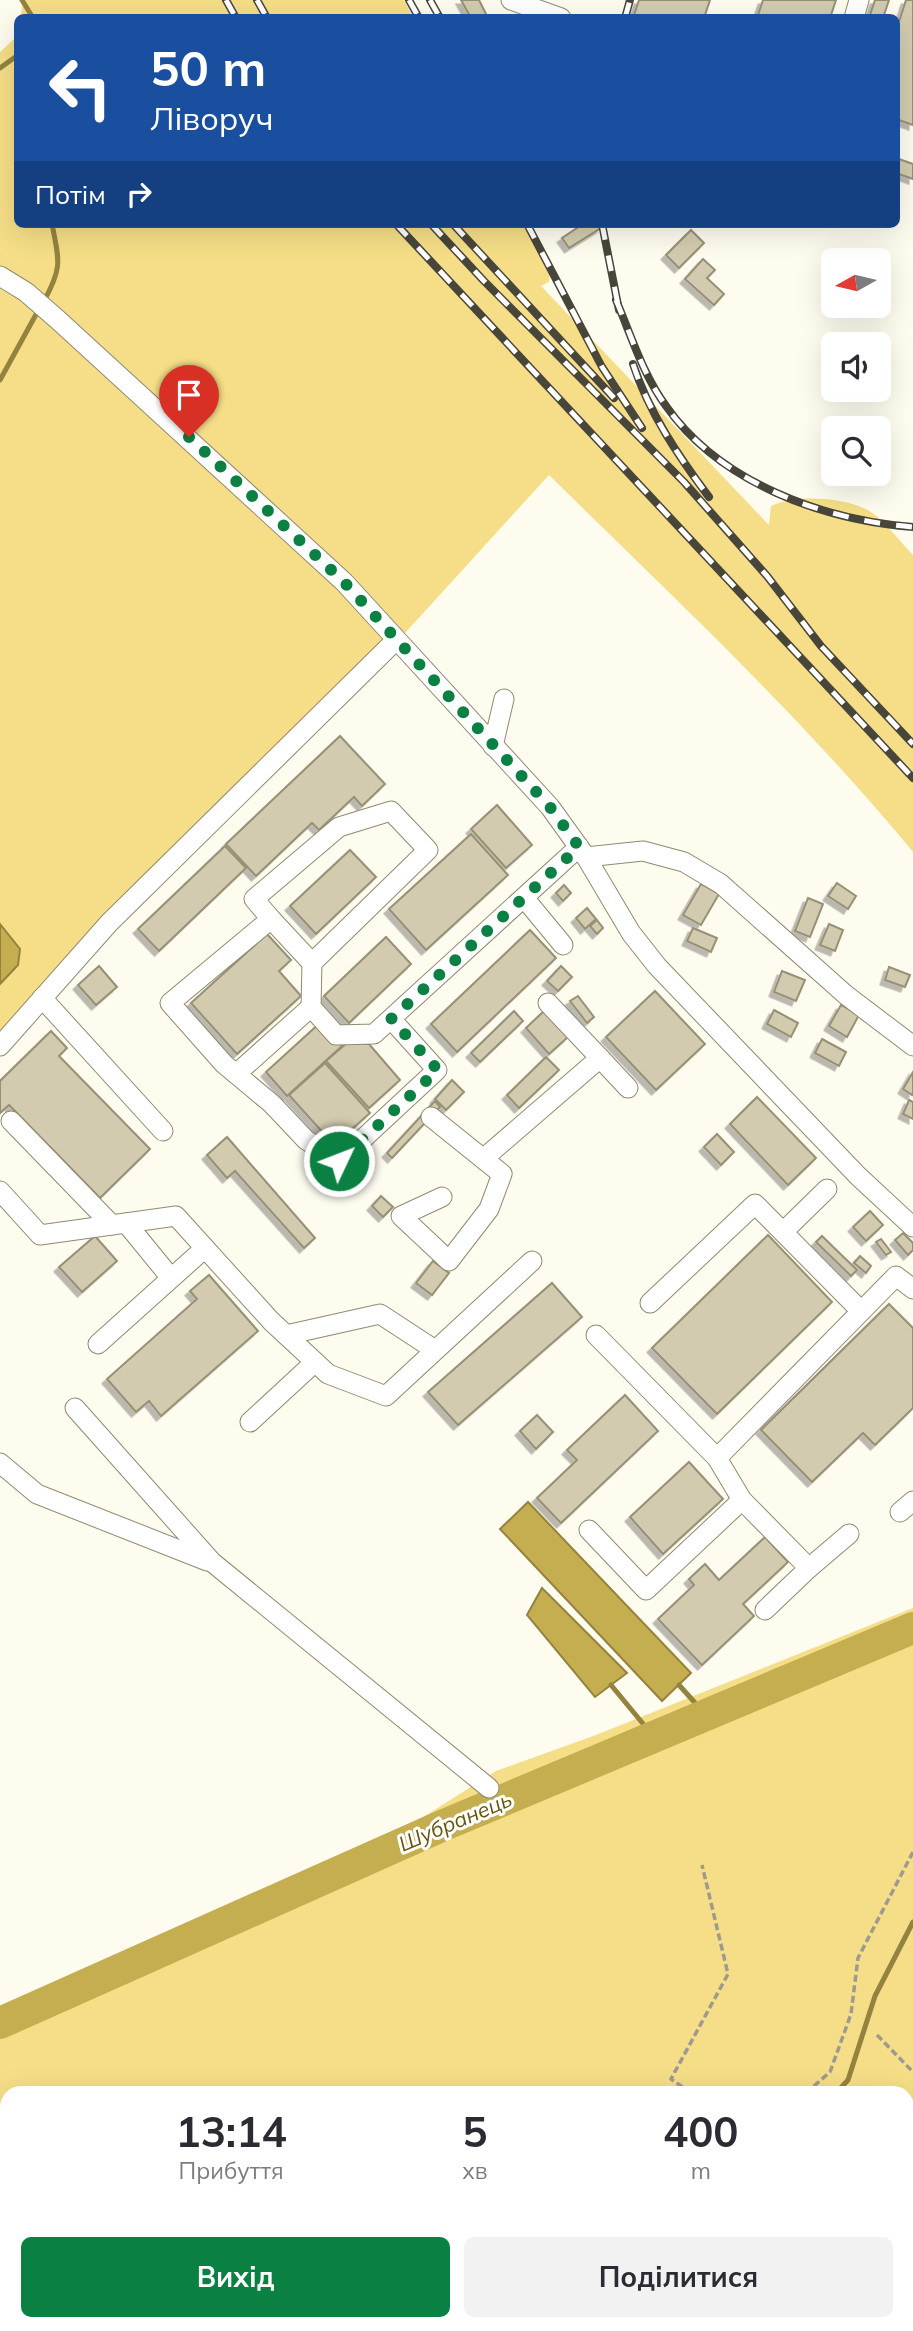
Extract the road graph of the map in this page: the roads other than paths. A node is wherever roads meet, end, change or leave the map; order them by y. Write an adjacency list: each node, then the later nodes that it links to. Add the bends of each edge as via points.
1 (511, 0): 2 (lane)
2 (550, 14)
3 (0, 276): 4 (lane, via 57,319 344,582)
4 (395, 641): 6 (lane); 12 (lane, via 109,923)
5 (504, 699): 6 (lane)
6 (493, 746): 7 (lane, via 550,807)
7 (583, 852): 8 (lane); 17 (lane, via 643,851 684,862 721,884 846,995); 29 (lane, via 631,933 657,966 858,1176)
8 (525, 899): 10 (lane); 15 (lane)
9 (271, 919): 11 (lane); 11 (lane, via 254,899 339,827 391,811 428,850); 19 (lane, via 170,1003)
10 (563, 945)
11 (312, 964): 14 (lane)
12 (42, 998): 16 (lane); 23 (lane)
13 (548, 1003): 18 (lane)
14 (312, 1007): 15 (lane, via 336,1035 374,1034); 19 (lane)
15 (391, 1019): 21 (lane, via 438,1070)
16 (0, 1046)
17 (913, 1046)
18 (600, 1058): 20 (lane); 24 (lane)
19 (236, 1074): 21 (lane, via 306,1140 339,1161)
20 (628, 1088)
21 (408, 1098): 24 (lane)
22 (11, 1121): 28 (lane)
23 (163, 1131)
24 (483, 1159): 27 (lane, via 502,1174 489,1209 449,1261 401,1216)
25 (827, 1189): 30 (lane)
26 (0, 1191): 28 (lane, via 40,1236)
27 (442, 1197)
28 (119, 1224): 31 (lane, via 176,1216); 33 (lane)
29 (913, 1227)
30 (783, 1232): 35 (lane, via 755,1204); 36 (lane)
31 (205, 1248): 33 (lane); 37 (lane)
32 (532, 1262): 40 (lane)
33 (171, 1278): 39 (lane)
34 (913, 1289): 36 (lane, via 896,1276)
35 (650, 1303)
36 (861, 1311): 44 (lane)
37 (286, 1335): 40 (lane, via 380,1314); 41 (lane)
38 (596, 1335): 44 (lane)
39 (98, 1344)
40 (435, 1350): 41 (lane, via 386,1396 328,1374)
41 (315, 1362): 43 (lane)
42 (75, 1408): 49 (lane)
43 (250, 1422)
44 (717, 1458): 46 (lane)
45 (0, 1463): 49 (lane, via 37,1494)
46 (742, 1500): 47 (lane, via 646,1590); 50 (lane)
47 (589, 1530)
48 (849, 1534): 50 (lane)
49 (212, 1562): 52 (lane)
50 (809, 1567): 51 (lane)
51 (765, 1610)
52 (489, 1788)

